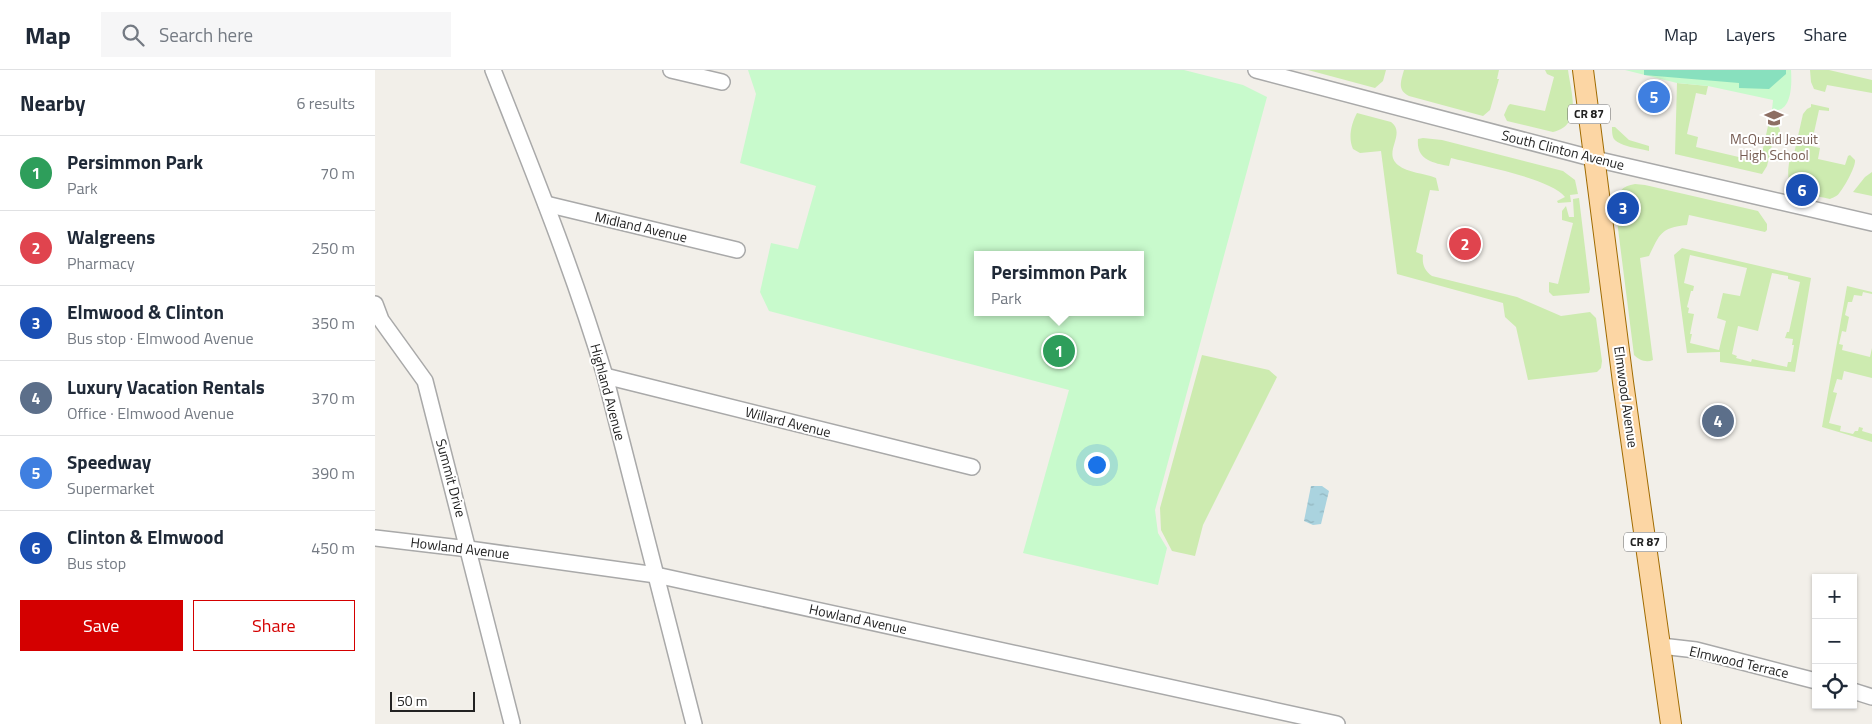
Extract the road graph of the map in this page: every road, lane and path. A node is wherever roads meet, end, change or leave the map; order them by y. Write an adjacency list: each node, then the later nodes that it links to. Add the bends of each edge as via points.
1 (493, 70): 7 (street, Highland Avenue)
2 (671, 70): 5 (street)
3 (1256, 70): 6 (street, South Clinton Avenue)
4 (1583, 70): 6 (main road, Elmwood Avenue / CR 87)
5 (722, 82)
6 (1595, 159): 8 (street, South Clinton Avenue); 16 (main road, Elmwood Avenue / CR 87)
7 (545, 204): 9 (street, Midland Avenue); 11 (street, Highland Avenue)
8 (1872, 223)
9 (737, 250)
10 (375, 304): 14 (street, Summit Drive, via 381,320 425,381)
11 (605, 376): 12 (street, Willard Avenue); 15 (street, Highland Avenue)
12 (972, 467)
13 (375, 538): 14 (street, Howland Avenue)
14 (469, 549): 15 (street, Howland Avenue); 20 (street, Summit Drive)
15 (656, 575): 21 (street, Highland Avenue); 22 (street, Howland Avenue)
16 (1661, 646): 17 (street, Elmwood Terrace, via 1697,650); 23 (main road, Elmwood Avenue / CR 87)
17 (1812, 680)
18 (1857, 692): 19 (street)
19 (1872, 697)
20 (512, 723)
21 (694, 724)
22 (1337, 724)
23 (1671, 724)

